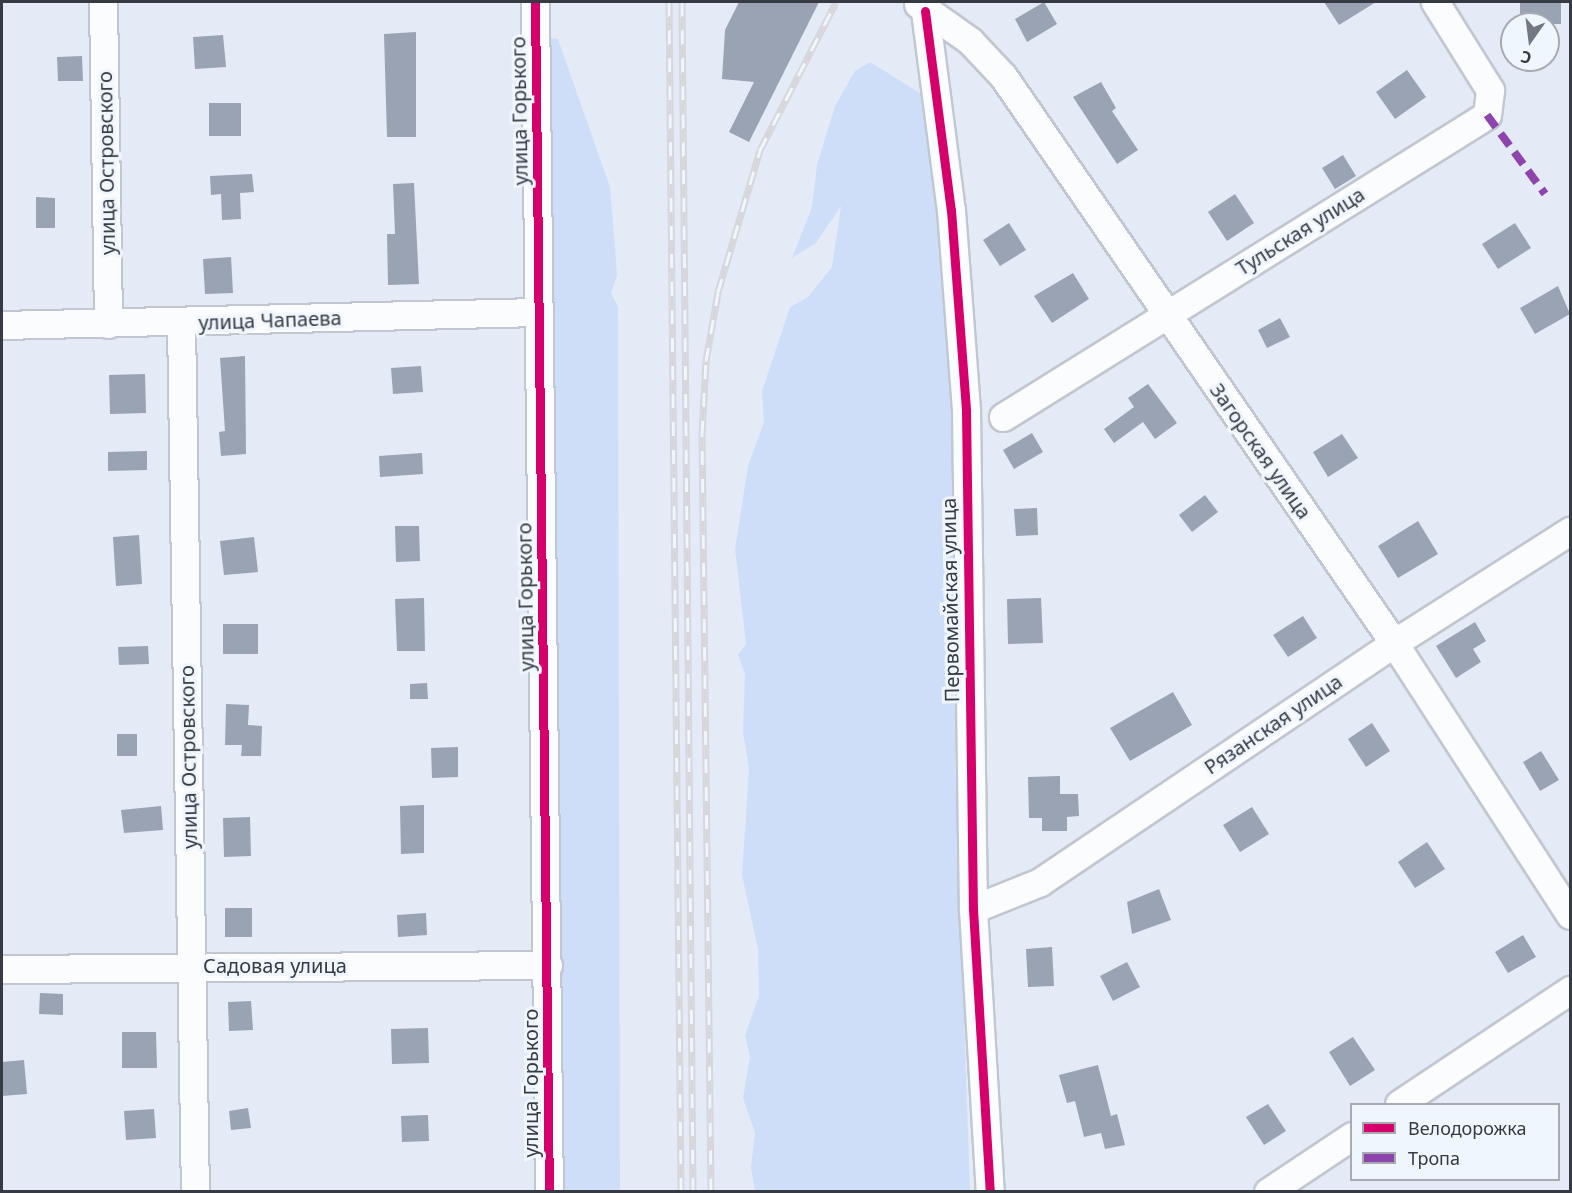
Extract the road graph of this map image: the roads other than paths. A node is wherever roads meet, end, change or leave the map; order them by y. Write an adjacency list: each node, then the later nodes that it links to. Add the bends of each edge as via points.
1 (103, 2): 8 (street, улица Островского)
2 (535, 2): 5 (street, улица Горького)
3 (1435, 2): 6 (street, Тульская улица, via 1491,90 1487,115)
4 (920, 6): 6 (street, Загорская улица, via 970,41 1003,76); 13 (street, Первомайская улица, via 951,210 966,411)
5 (539, 312): 7 (street, улица Чапаева); 16 (street, улица Горького)
6 (1166, 314): 10 (street, Тульская улица); 12 (street, Загорская улица)
7 (181, 323): 8 (street, улица Чапаева); 15 (street, улица Островского)
8 (108, 324): 9 (street, улица Чапаева)
9 (2, 325)
10 (1003, 417)
11 (1570, 531): 12 (street, Рязанская улица)
12 (1394, 643): 13 (street, Рязанская улица, via 1040,882); 14 (street, Загорская улица)
13 (973, 909): 23 (street, Первомайская улица)
14 (1570, 915)
15 (192, 965): 16 (street, Садовая улица); 17 (street, Садовая улица); 21 (street, улица Островского)
16 (548, 965): 22 (street, улица Горького)
17 (2, 969)
18 (1570, 990): 19 (street)
19 (1400, 1103)
20 (1350, 1137): 24 (street)
21 (195, 1191)
22 (549, 1191)
23 (990, 1191)
24 (1268, 1191)

